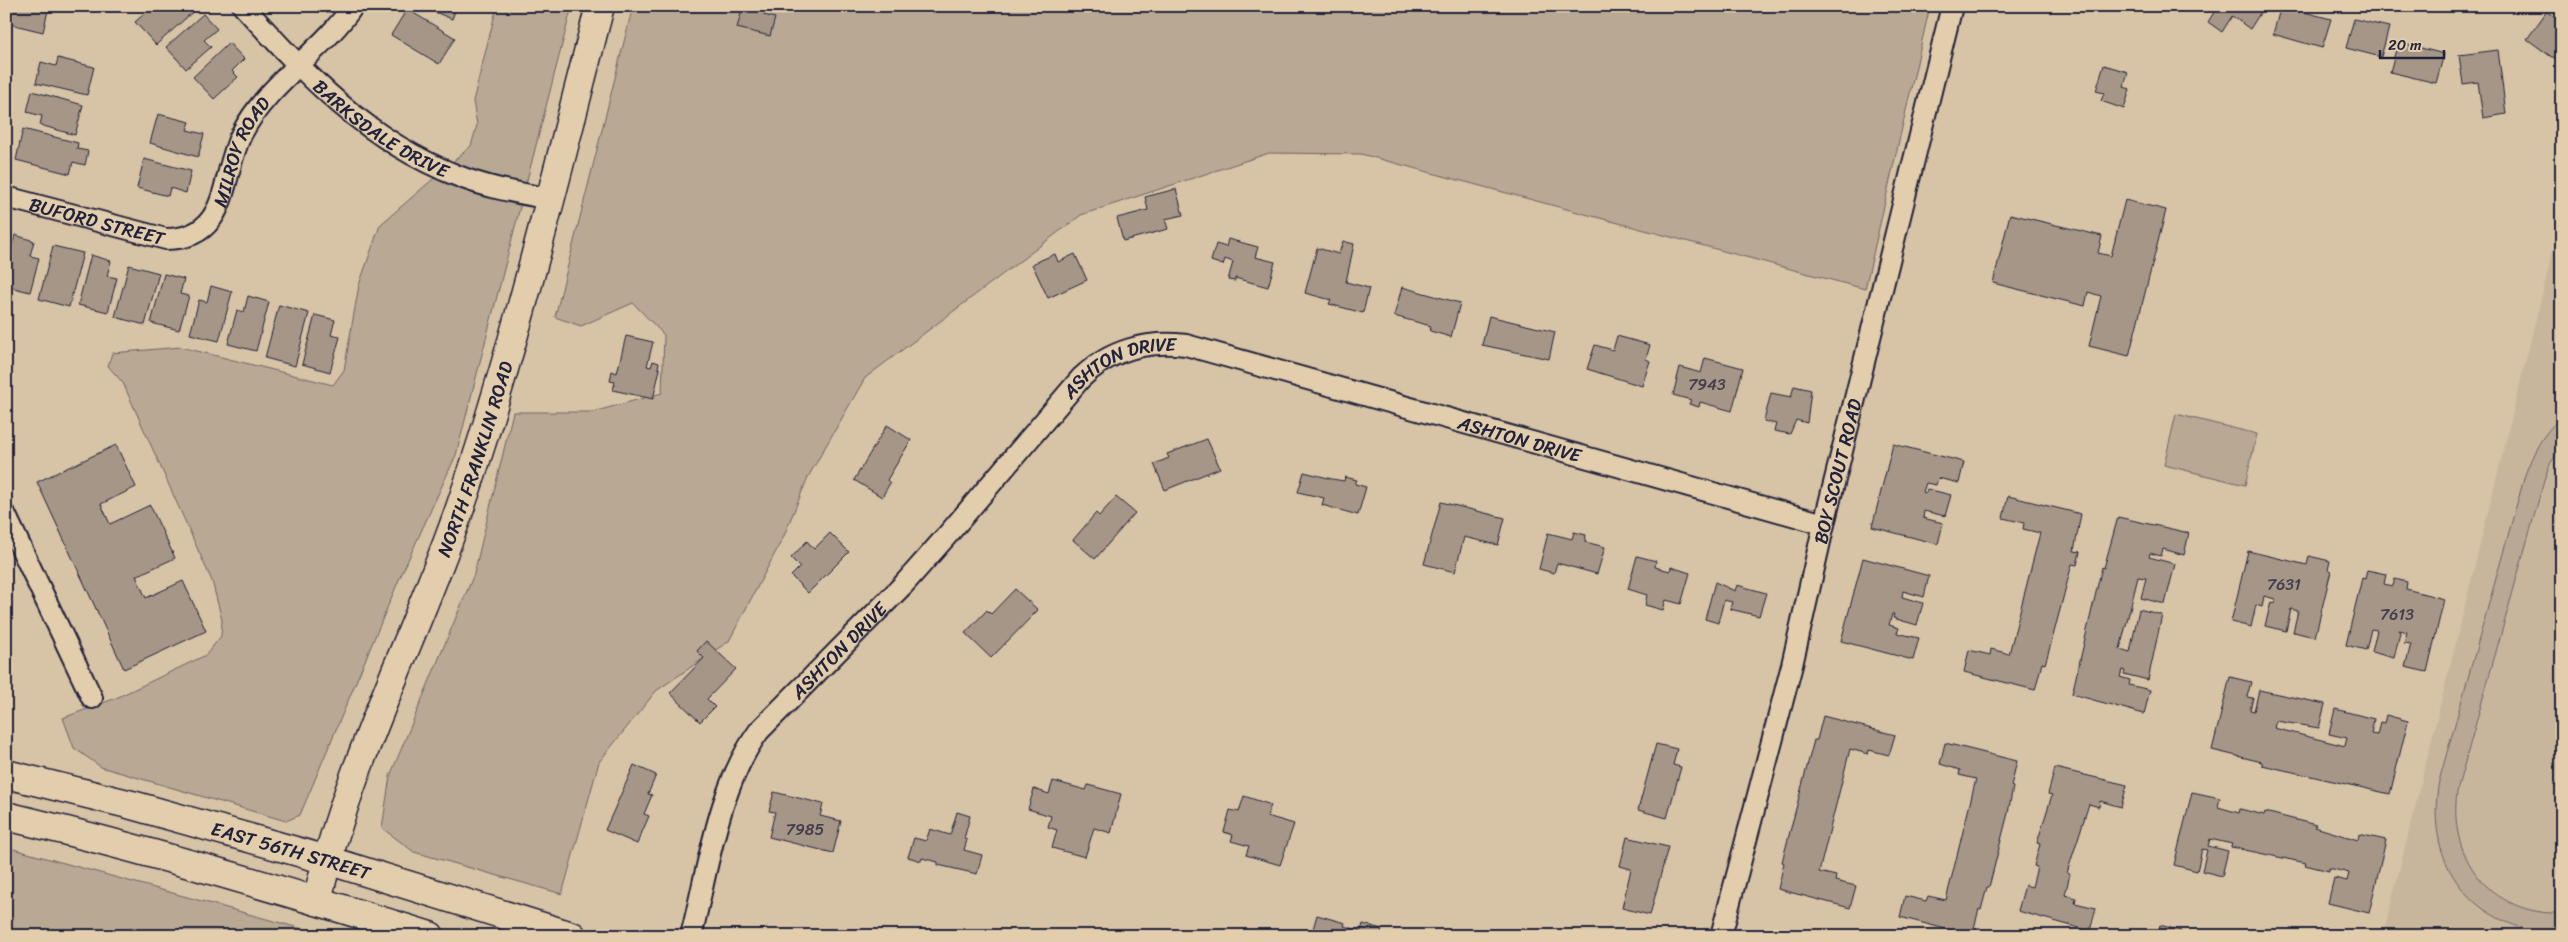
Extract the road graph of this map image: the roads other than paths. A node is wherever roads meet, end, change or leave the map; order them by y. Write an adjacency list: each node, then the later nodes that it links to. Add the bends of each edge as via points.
1 (243, 6): 5 (street, BARKSDALE DRIVE)
2 (353, 6): 5 (street, MILROY ROAD, via 336,29)
3 (600, 6): 7 (main road, NORTH FRANKLIN ROAD)
4 (1952, 6): 10 (street, BOY SCOUT ROAD)
5 (299, 67): 7 (street, BARKSDALE DRIVE, via 351,115 413,155 486,186); 8 (street, MILROY ROAD, via 269,94 250,119 237,143 218,209 212,220)
6 (6, 197): 8 (street, BUFORD STREET, via 166,239)
7 (550, 199): 14 (main road, NORTH FRANKLIN ROAD, via 512,340 459,511 353,778)
8 (189, 237)
9 (6, 516): 11 (street)
10 (1824, 524): 18 (street, ASHTON DRIVE, via 1186,345 1135,346 1106,358 1081,378 904,584 758,731 731,781); 19 (street, BOY SCOUT ROAD, via 1792,665)
11 (92, 698)
12 (6, 774): 14 (main road, EAST 56TH STREET)
13 (6, 816): 15 (main road, via 95,837)
14 (327, 860): 15 (main road, NORTH FRANKLIN ROAD); 17 (main road, EAST 56TH STREET)
15 (317, 901): 16 (main road)
16 (430, 936)
17 (572, 936)
18 (691, 936)
19 (1720, 936)

